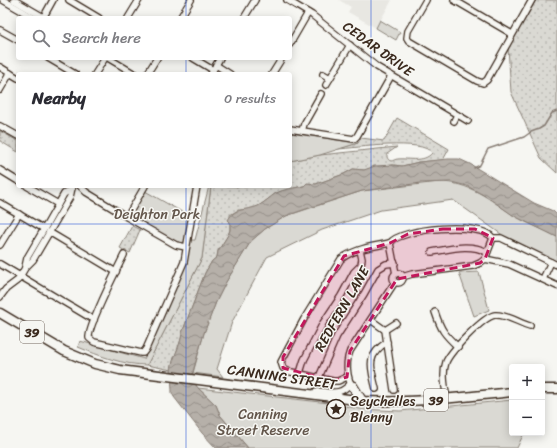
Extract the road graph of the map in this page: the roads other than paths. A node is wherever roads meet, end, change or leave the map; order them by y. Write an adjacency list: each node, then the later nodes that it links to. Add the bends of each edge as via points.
1 (3, 0): 13 (street)
2 (14, 0): 14 (street)
3 (54, 0): 15 (street)
4 (69, 0): 16 (street)
5 (191, 0): 18 (street)
6 (255, 0): 19 (street)
7 (287, 0): 12 (street, CEDAR DRIVE)
8 (426, 0): 21 (street, via 408,31 407,38 477,81 483,83 487,80)
9 (454, 0): 21 (street)
10 (532, 0): 21 (street)
11 (136, 1): 17 (street)
12 (308, 13): 23 (street); 24 (street, CEDAR DRIVE)
13 (31, 16)
14 (41, 16)
15 (45, 16)
16 (96, 16)
17 (129, 16)
18 (181, 16)
19 (245, 16)
20 (0, 30): 22 (street)
21 (512, 34)
22 (16, 39)
23 (292, 41)
24 (350, 45): 41 (street, CEDAR DRIVE); 43 (street)
25 (51, 60): 34 (street)
26 (105, 60): 35 (street)
27 (110, 60): 36 (street)
28 (156, 60): 37 (street)
29 (196, 60): 33 (street)
30 (219, 60): 33 (street)
31 (281, 60): 38 (street)
32 (0, 67): 39 (street)
33 (213, 70)
34 (72, 72)
35 (96, 72)
36 (131, 72)
37 (148, 72)
38 (273, 72)
39 (10, 73): 42 (street); 45 (street)
40 (323, 74): 43 (street)
41 (392, 76): 47 (street, CEDAR DRIVE); 52 (street, via 354,139)
42 (16, 77)
43 (330, 78): 44 (street)
44 (326, 85)
45 (0, 90)
46 (322, 94): 52 (street)
47 (457, 115): 48 (street); 49 (street, CEDAR DRIVE)
48 (454, 121)
49 (468, 121)
50 (0, 126): 53 (street)
51 (292, 129): 52 (street)
52 (302, 131)
53 (16, 135)
54 (0, 170): 55 (street)
55 (16, 180)
56 (30, 188): 63 (street)
57 (72, 188): 63 (street)
58 (73, 188): 66 (street, via 70,197)
59 (82, 188): 65 (street)
60 (144, 188): 65 (street)
61 (197, 188): 70 (street)
62 (0, 203): 64 (street)
63 (58, 204): 66 (street)
64 (19, 214): 66 (street); 69 (street)
65 (127, 217): 70 (street, via 176,245)
66 (46, 231): 79 (street); 81 (street, via 28,258)
67 (493, 238): 68 (street, via 485,231 459,228 408,234); 74 (street); 75 (street, via 501,238)
68 (390, 243): 71 (street); 76 (street)
69 (0, 245)
70 (186, 247): 89 (street, via 181,269 143,353 92,341 89,334)
71 (360, 250): 96 (street, via 361,265 322,324); 96 (street, via 344,256 338,263 283,357 283,368)
72 (432, 252): 74 (street, via 466,247 476,248)
73 (124, 255): 79 (street)
74 (486, 255): 82 (street, via 480,263 473,266); 83 (street)
75 (551, 262): 78 (street); 83 (street)
76 (395, 263): 80 (street); 97 (street, REDFERN LANE, via 378,269 337,336)
77 (0, 264): 81 (street)
78 (557, 265)
79 (116, 272): 89 (street)
80 (396, 274): 82 (street); 84 (street, via 393,277)
81 (20, 276): 86 (street); 89 (street)
82 (402, 277): 84 (street, via 400,283)
83 (543, 279): 85 (street)
84 (395, 282): 90 (street)
85 (557, 286)
86 (0, 297)
87 (435, 312): 95 (street, via 441,329)
88 (0, 313): 104 (main road, CANNING STREET / 39, via 64,351 105,366)
89 (94, 320)
90 (371, 320): 93 (street); 98 (street, via 350,351 347,359)
91 (396, 323): 93 (street)
92 (530, 326): 95 (street, via 504,316 489,316)
93 (385, 330): 94 (street)
94 (387, 342): 100 (street, via 379,347 370,363); 103 (street)
95 (458, 347): 106 (street, via 450,355 444,370)
96 (300, 373): 97 (street)
97 (319, 377): 98 (street, via 338,381)
98 (347, 377): 99 (street)
99 (351, 382): 104 (street, via 340,392); 107 (street)
100 (376, 389)
101 (545, 389): 102 (main road)
102 (557, 389)
103 (394, 390)
104 (296, 392): 107 (main road, CANNING STREET / 39)
105 (509, 392): 106 (main road, CANNING STREET / 39)
106 (447, 399): 107 (main road, CANNING STREET / 39)
107 (362, 401)

